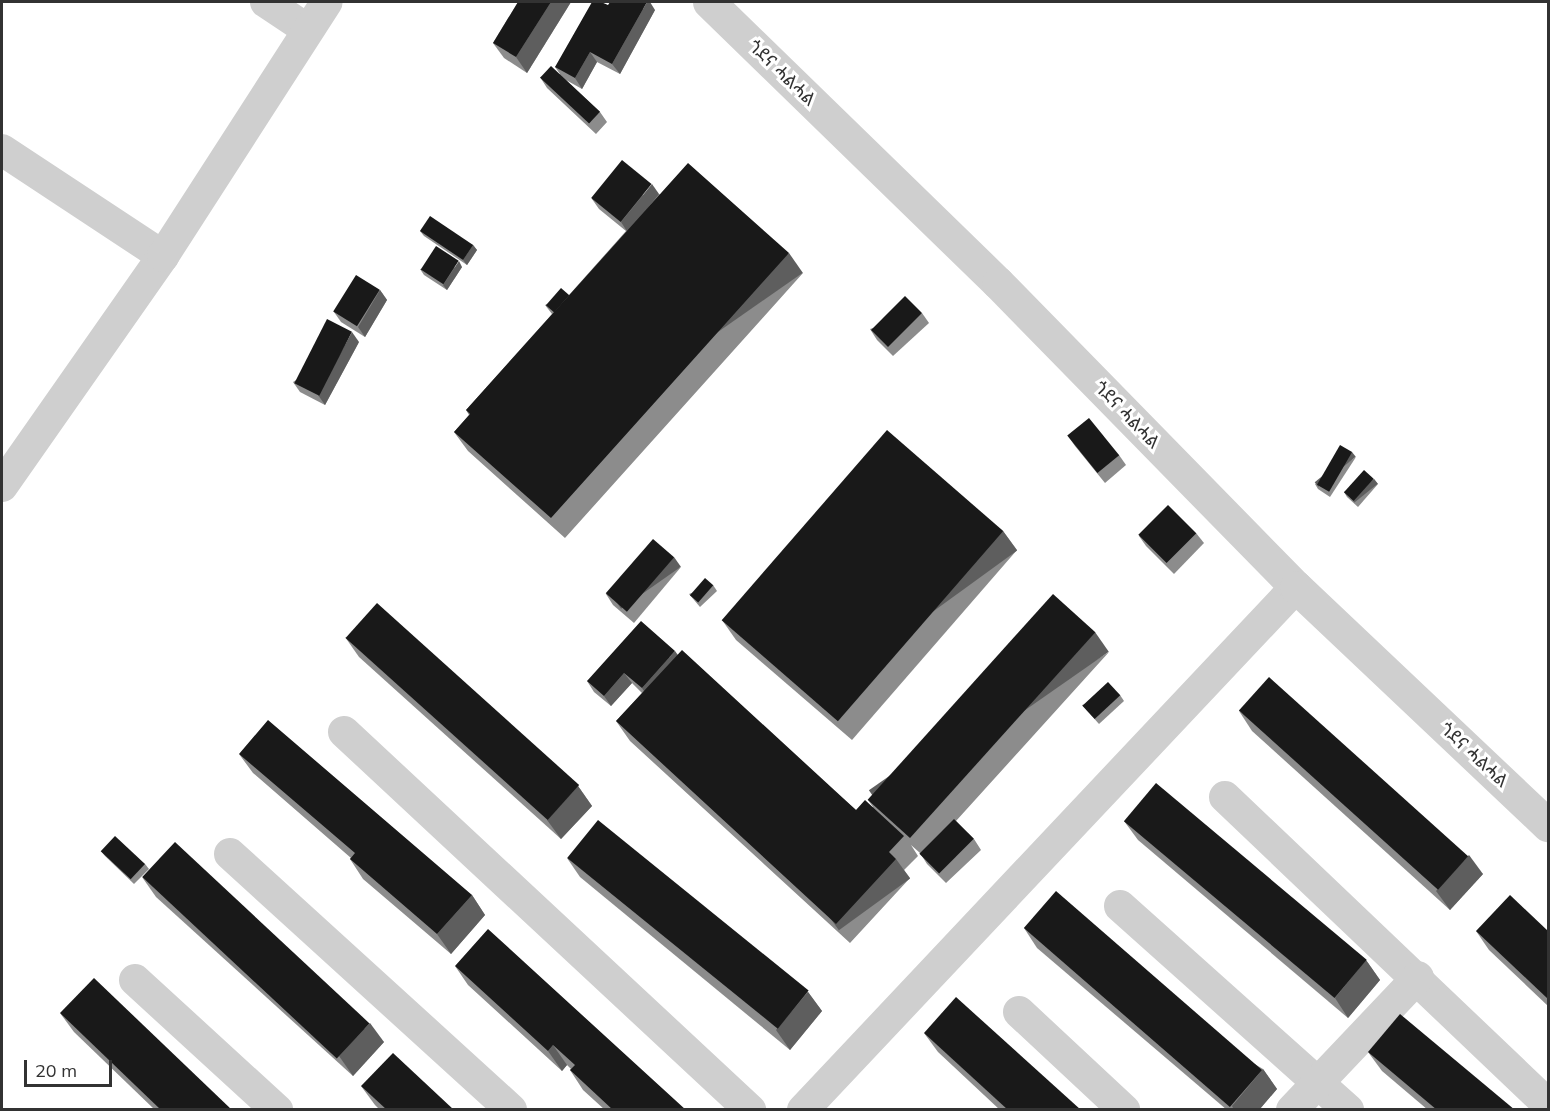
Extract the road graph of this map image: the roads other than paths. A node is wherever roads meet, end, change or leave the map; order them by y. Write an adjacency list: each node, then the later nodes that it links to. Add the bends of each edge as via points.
1 (266, 2): 4 (street)
2 (327, 2): 4 (street)
3 (709, 2): 8 (street, ጎደና ሓልሓል, via 998,283)
4 (308, 30): 6 (street)
5 (2, 150): 6 (street)
6 (163, 256): 7 (street)
7 (2, 486)
8 (1296, 587): 11 (street, ጎደና ሓልሓል); 19 (street)
9 (344, 732): 22 (street)
10 (1225, 797): 14 (street)
11 (1548, 825)
12 (230, 854): 21 (street)
13 (1120, 906): 17 (street)
14 (1418, 977): 17 (street); 18 (street)
15 (135, 980): 20 (street)
16 (1019, 1012): 23 (street)
17 (1318, 1081): 24 (street); 25 (street)
18 (1548, 1106)
19 (804, 1109)
20 (277, 1110)
21 (511, 1110)
22 (750, 1110)
23 (1124, 1110)
24 (1292, 1110)
25 (1347, 1110)

